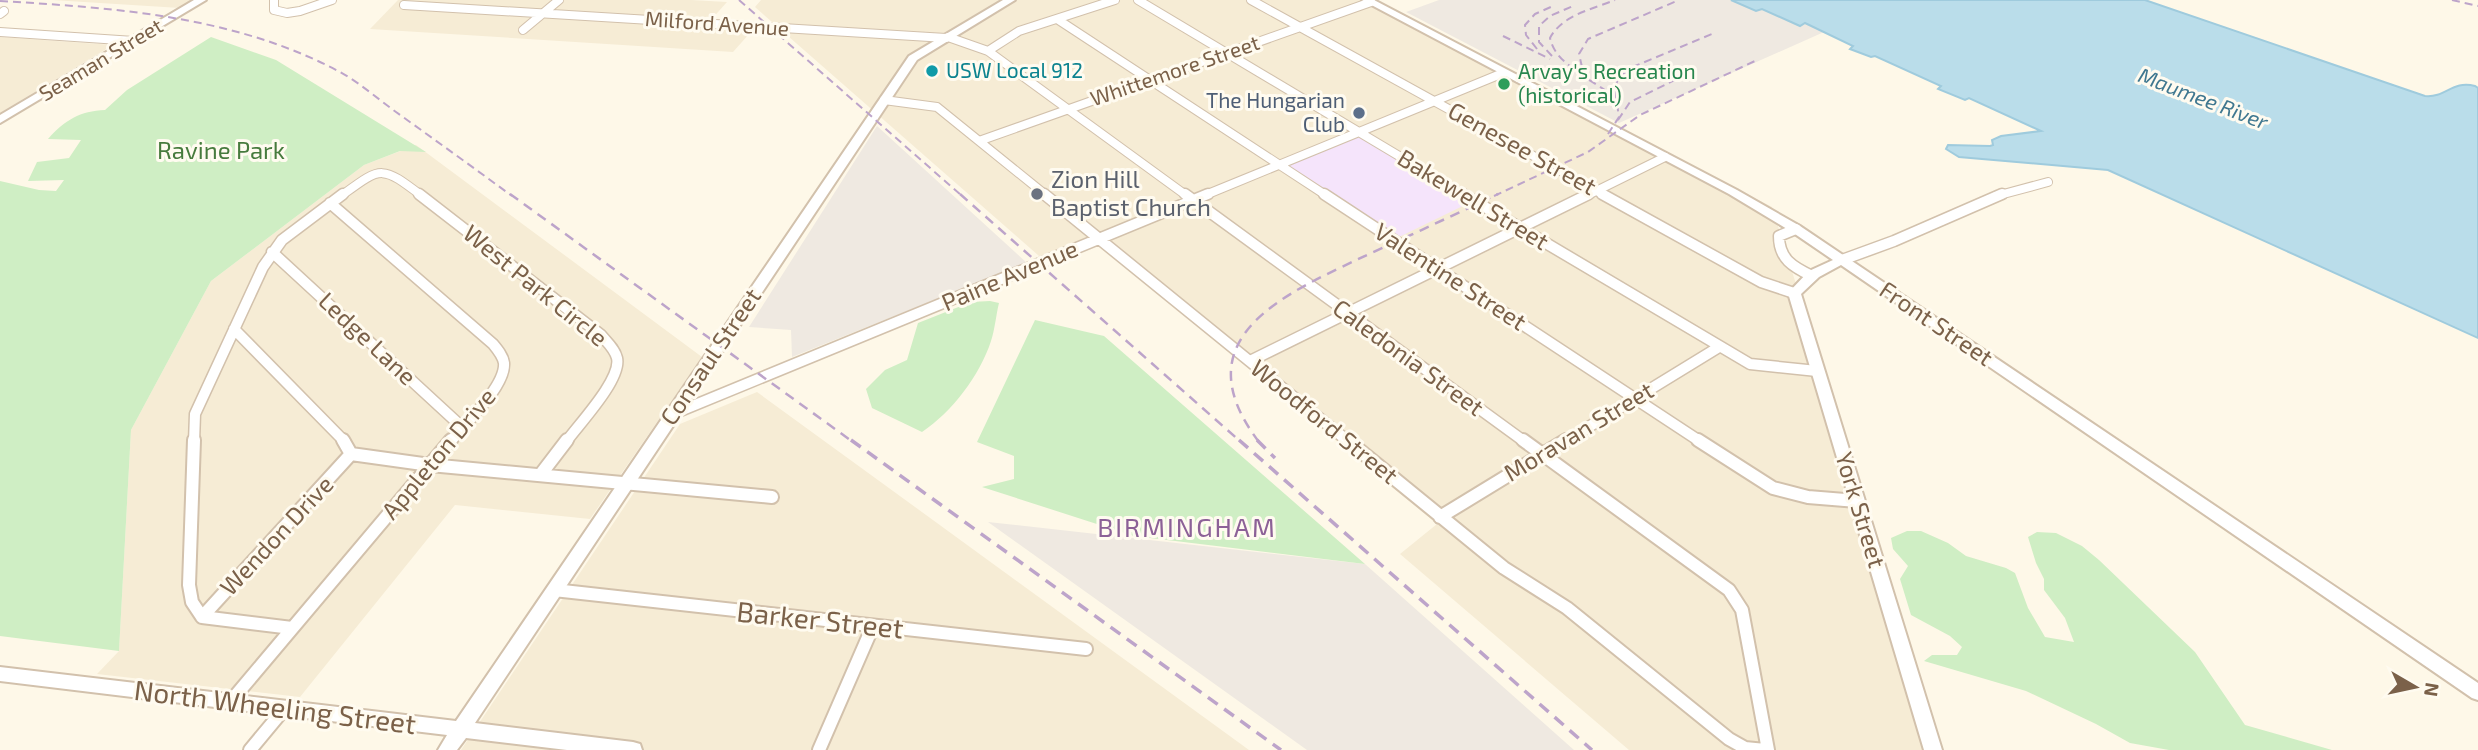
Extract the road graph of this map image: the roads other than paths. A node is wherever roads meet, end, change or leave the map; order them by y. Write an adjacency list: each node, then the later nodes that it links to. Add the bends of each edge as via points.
1 (199, 0): 17 (street, Seaman Street)
2 (274, 0): 3 (street, via 274,10 287,13)
3 (332, 0)
4 (559, 0): 11 (street)
5 (1010, 0): 16 (street, Consaul Street)
6 (1115, 0): 12 (street)
7 (1138, 0): 19 (street, Bakewell Street)
8 (1251, 0): 13 (street, Genesee Street)
9 (1369, 1): 13 (street, Whittemore Street); 20 (street, Front Street)
10 (404, 5): 11 (street, Milford Avenue)
11 (543, 13): 14 (street); 16 (street, Milford Avenue)
12 (1057, 19): 18 (street, via 1019,31); 21 (street, Valentine Street)
13 (1300, 27): 19 (street, Whittemore Street); 23 (street, Genesee Street)
14 (523, 30)
15 (0, 32): 17 (street)
16 (947, 37): 18 (street, Caledonia Street); 22 (street, Consaul Street, via 913,58)
17 (134, 41): 25 (street, Seaman Street)
18 (988, 51): 24 (street, Caledonia Street)
19 (1228, 53): 21 (street, Whittemore Street); 26 (street, Bakewell Street)
20 (1503, 73): 23 (street, Paine Avenue); 28 (street, Front Street)
21 (1150, 80): 24 (street, Whittemore Street); 29 (street, Valentine Street)
22 (884, 100): 27 (street, Woodford Street, via 932,104); 48 (street, Consaul Street)
23 (1434, 101): 26 (street, Paine Avenue); 31 (street, Genesee Street)
24 (1067, 110): 27 (street, Whittemore Street); 32 (street, Caledonia Street)
25 (0, 120)
26 (1359, 131): 29 (street, Paine Avenue); 34 (street, Bakewell Street)
27 (979, 141): 36 (street, Woodford Street)
28 (1665, 157): 31 (street); 35 (street, Front Street)
29 (1279, 165): 32 (street, Paine Avenue); 39 (street, Valentine Street)
30 (2048, 182): 38 (street, via 2002,193 1893,243)
31 (1597, 190): 34 (street); 41 (street, Genesee Street, via 1761,282)
32 (1192, 200): 36 (street, Paine Avenue); 42 (street, Caledonia Street)
33 (330, 202): 37 (street); 49 (street, Appleton Drive, via 505,357 497,386); 53 (street, West Park Circle, via 368,176 383,171 393,174 601,335 618,355 614,378)
34 (1520, 228): 39 (street); 44 (street, Bakewell Street)
35 (1796, 229): 38 (street, Front Street); 40 (street, via 1779,236 1783,258)
36 (1100, 239): 45 (street, Woodford Street); 48 (street, Paine Avenue)
37 (272, 252): 43 (street); 49 (street, Ledge Lane)
38 (1842, 260): 40 (street); 64 (street, Front Street)
39 (1437, 269): 42 (street); 47 (street, Valentine Street)
40 (1812, 276): 41 (street)
41 (1794, 293): 46 (street, York Street)
42 (1347, 313): 45 (street); 51 (street, Caledonia Street)
43 (234, 329): 50 (street, via 346,443); 59 (street, via 195,414 189,585 192,602)
44 (1718, 347): 46 (street, Bakewell Street, via 1749,364); 47 (street, Moravan Street)
45 (1250, 361): 57 (street, Woodford Street)
46 (1817, 370): 56 (street, York Street)
47 (1636, 398): 51 (street, Moravan Street); 56 (street, Valentine Street, via 1775,489)
48 (673, 414): 54 (street, Consaul Street)
49 (462, 427): 52 (street, Appleton Drive)
50 (351, 454): 52 (street); 59 (street, Wendon Drive)
51 (1542, 455): 57 (street, Moravan Street); 72 (street, Caledonia Street, via 1730,590 1738,601)
52 (430, 465): 53 (street); 61 (street, Appleton Drive)
53 (541, 474): 54 (street)
54 (626, 483): 55 (street); 58 (street, Consaul Street)
55 (772, 496)
56 (1857, 501): 73 (street, York Street)
57 (1440, 517): 72 (street, Woodford Street, via 1504,568 1567,608 1729,739 1745,748)
58 (554, 590): 60 (street, Barker Street); 67 (street, Consaul Street)
59 (202, 617): 61 (street)
60 (873, 626): 62 (street, Barker Street); 71 (street)
61 (292, 628): 65 (street, Appleton Drive)
62 (1086, 649)
63 (0, 674): 65 (street, North Wheeling Street)
64 (2478, 693)
65 (231, 701): 66 (street, North Wheeling Street)
66 (285, 708): 67 (street, North Wheeling Street); 68 (street)
67 (461, 729): 69 (street, Consaul Street); 70 (street, North Wheeling Street)
68 (250, 750)
69 (447, 750)
70 (634, 750)
71 (819, 750)
72 (1766, 750)
73 (1933, 750)

